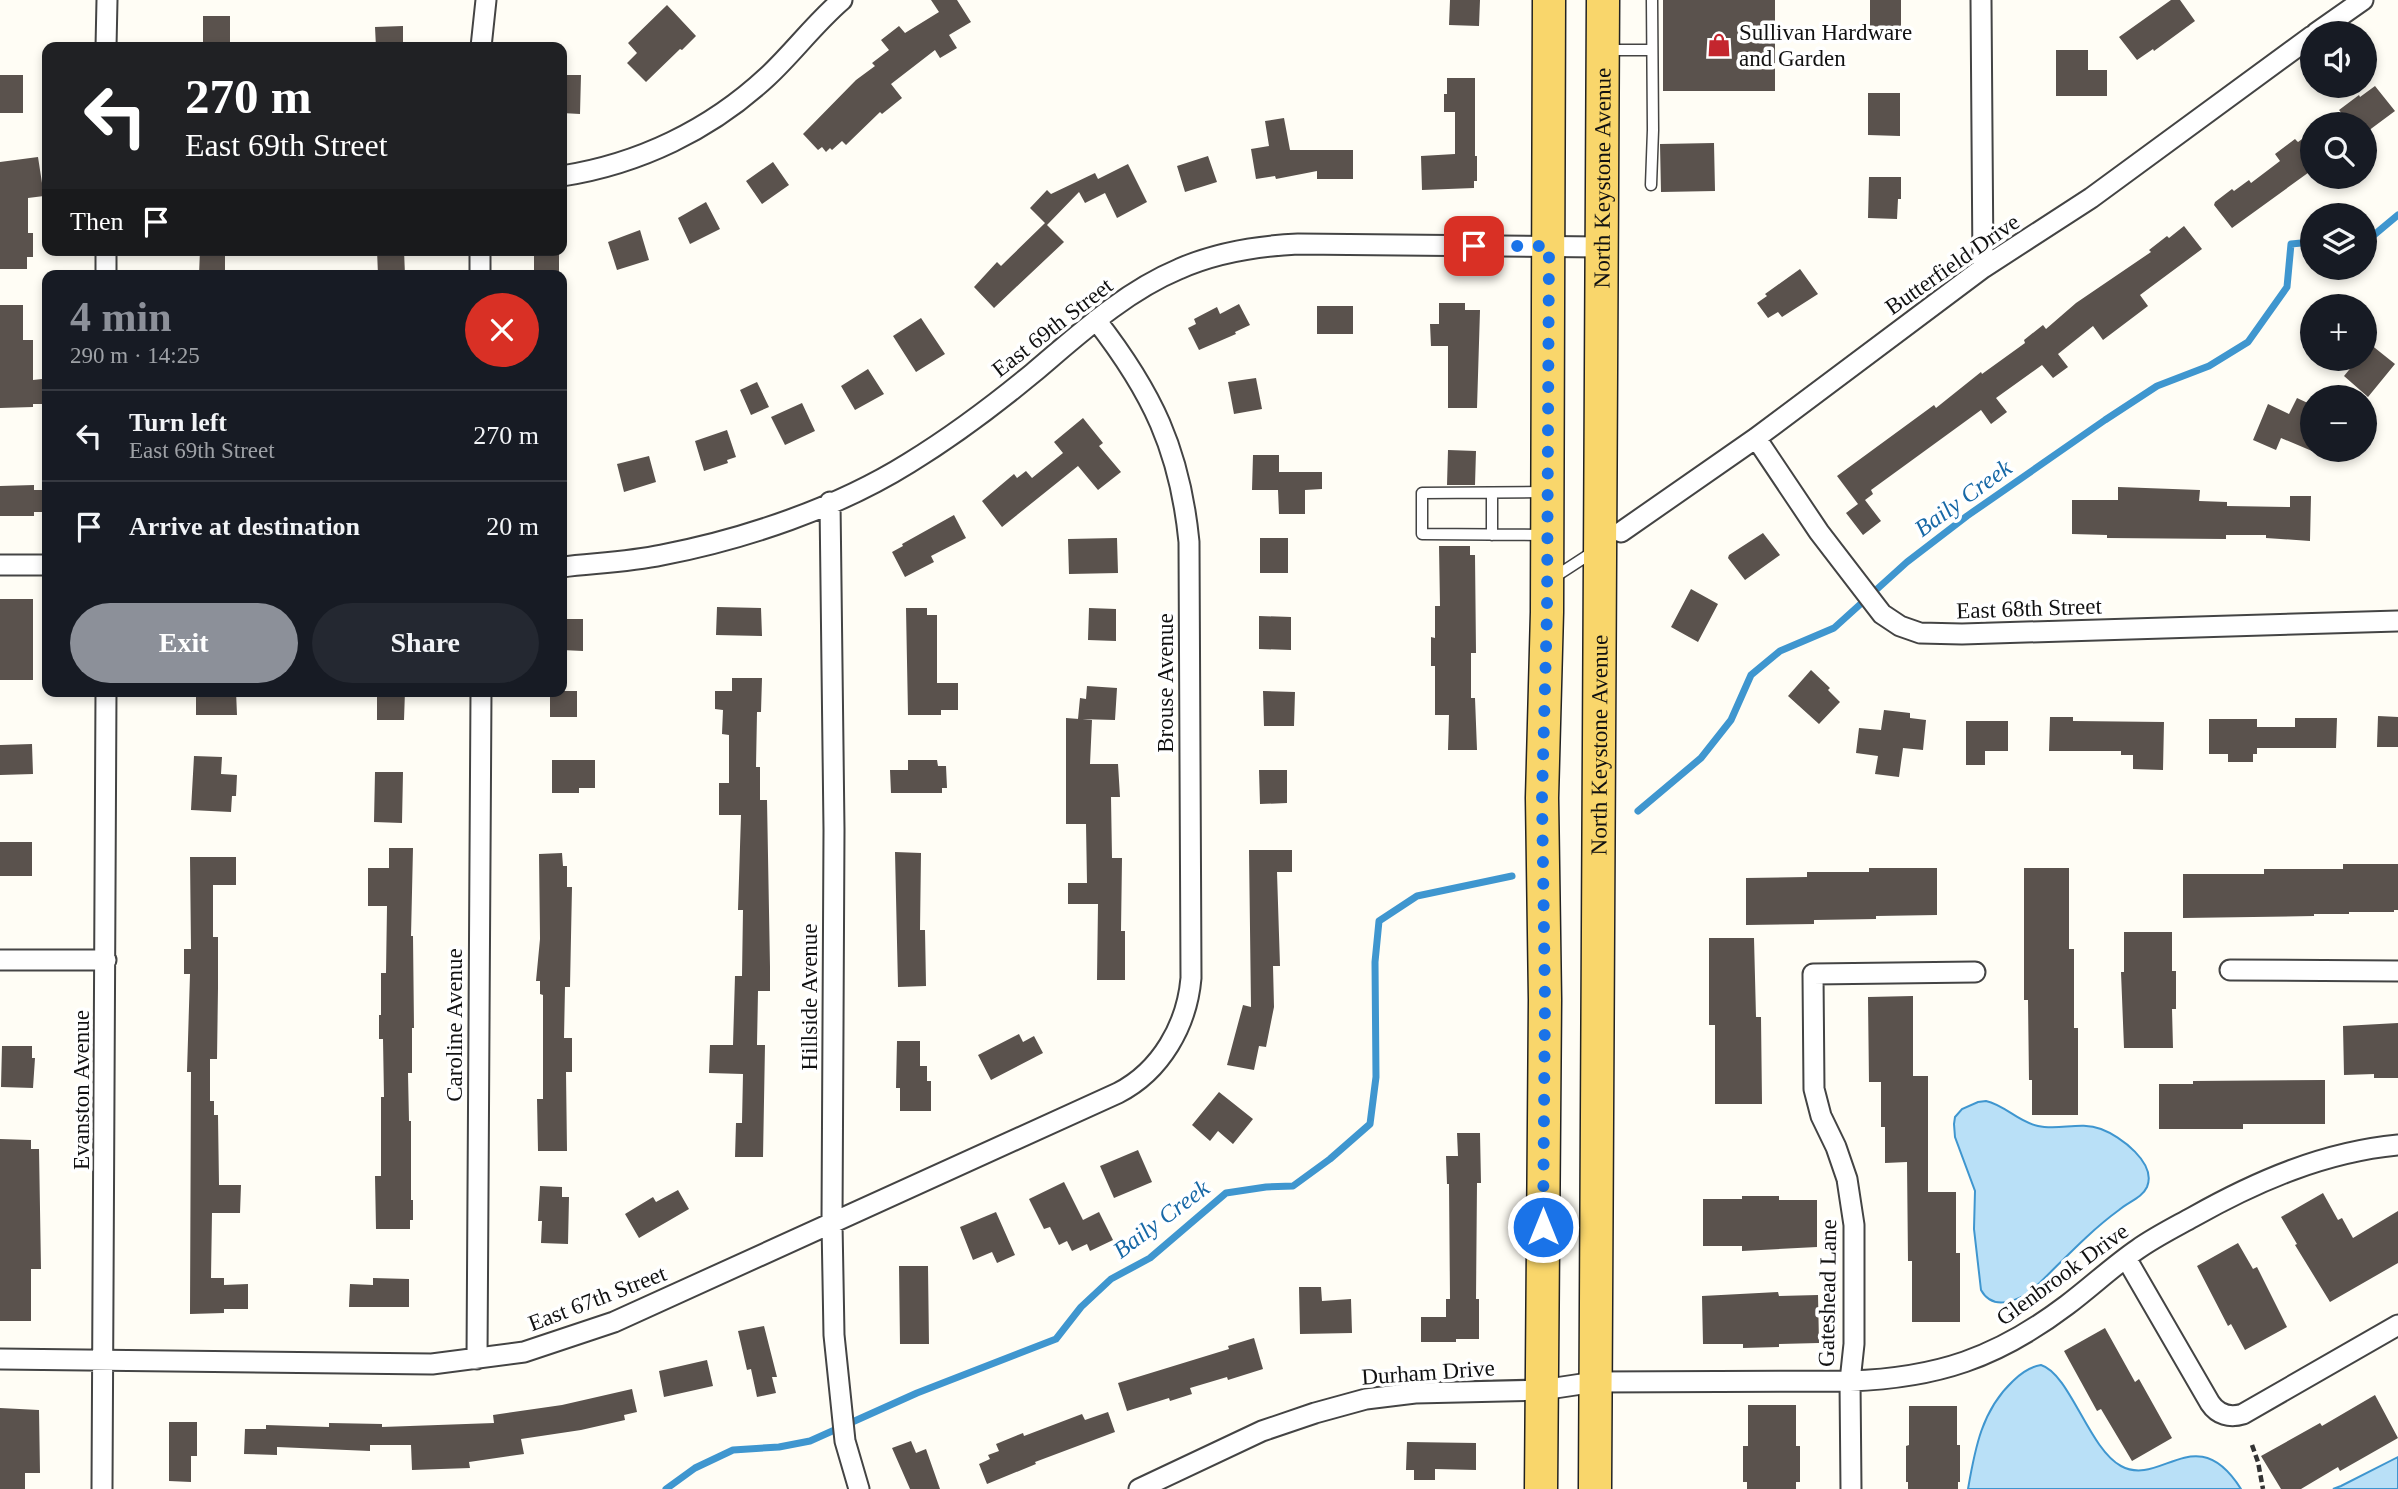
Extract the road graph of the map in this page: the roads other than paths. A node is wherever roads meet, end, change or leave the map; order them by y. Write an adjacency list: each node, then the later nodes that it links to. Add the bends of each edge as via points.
1 (107, 0): 10 (street)
2 (486, 0): 11 (street)
3 (842, 0): 15 (street, via 769,75 708,123 648,153)
4 (1549, 0): 17 (main road, North Keystone Avenue)
5 (1603, 0): 13 (main road, North Keystone Avenue)
6 (1651, 0): 14 (lane)
7 (1980, 0): 19 (street)
8 (2363, 0): 9 (street, Butterfield Drive)
9 (2334, 21)
10 (106, 42)
11 (482, 42)
12 (2300, 45): 19 (street, Butterfield Drive, via 2091,198)
13 (1603, 50): 14 (lane); 18 (main road, North Keystone Avenue)
14 (1651, 50): 16 (lane)
15 (567, 175)
16 (1651, 185)
17 (1549, 246): 18 (street, East 69th Street); 20 (street, East 69th Street, via 1256,247 1179,268); 22 (main road, North Keystone Avenue)
18 (1602, 247): 27 (main road, North Keystone Avenue)
19 (1983, 268): 21 (street, Butterfield Drive)
20 (1096, 320): 24 (street, East 69th Street, via 965,428 899,469); 40 (street, Brouse Avenue, via 1136,374 1166,434 1189,542 1191,978 1184,1014)
21 (1756, 438): 27 (street, Butterfield Drive); 32 (street, East 68th Street, via 1882,614 1920,633)
22 (1547, 492): 23 (lane); 26 (main road, North Keystone Avenue)
23 (1492, 493): 25 (lane); 25 (lane, via 1422,493 1422,534)
24 (830, 502): 30 (street, East 69th Street, via 748,534 662,555); 42 (street, Hillside Avenue)
25 (1492, 535): 26 (lane)
26 (1547, 535): 31 (main road, North Keystone Avenue)
27 (1610, 540): 31 (lane); 49 (main road, North Keystone Avenue, via 1598,767 1598,880)
28 (0, 565): 29 (street)
29 (42, 565)
30 (567, 566)
31 (1547, 582): 49 (main road, North Keystone Avenue, via 1542,912)
32 (2398, 621)
33 (106, 697): 36 (street, Evanston Avenue)
34 (481, 697): 46 (street, Caroline Avenue)
35 (0, 961): 36 (street)
36 (106, 961): 47 (street, Evanston Avenue)
37 (2230, 971): 38 (street)
38 (2398, 971)
39 (1975, 972): 48 (street, Gateshead Lane, via 1813,974 1815,1100 1847,1179 1854,1224)
40 (1158, 1061): 42 (street, East 67th Street, via 1125,1089)
41 (2398, 1144): 43 (street, Glenbrook Drive, via 2333,1157 2266,1180 2175,1226)
42 (832, 1223): 46 (street, East 67th Street, via 592,1331 524,1352); 51 (street, Hillside Avenue, via 841,1411)
43 (2126, 1258): 44 (street, via 2210,1403 2226,1416 2243,1414); 48 (street, Glenbrook Drive, via 2056,1313 1980,1358 1933,1373)
44 (2398, 1325)
45 (0, 1359): 47 (street, East 67th Street)
46 (477, 1359): 47 (street, East 67th Street, via 432,1364)
47 (104, 1360): 50 (street, Evanston Avenue)
48 (1850, 1381): 49 (street, Glenbrook Drive); 55 (street, Gateshead Lane)
49 (1569, 1385): 52 (street, Durham Drive, via 1415,1393 1340,1405 1262,1430); 53 (main road, North Keystone Avenue); 54 (main road, North Keystone Avenue)
50 (102, 1489)
51 (859, 1489)
52 (1139, 1489)
53 (1541, 1489)
54 (1595, 1489)
55 (1851, 1489)

